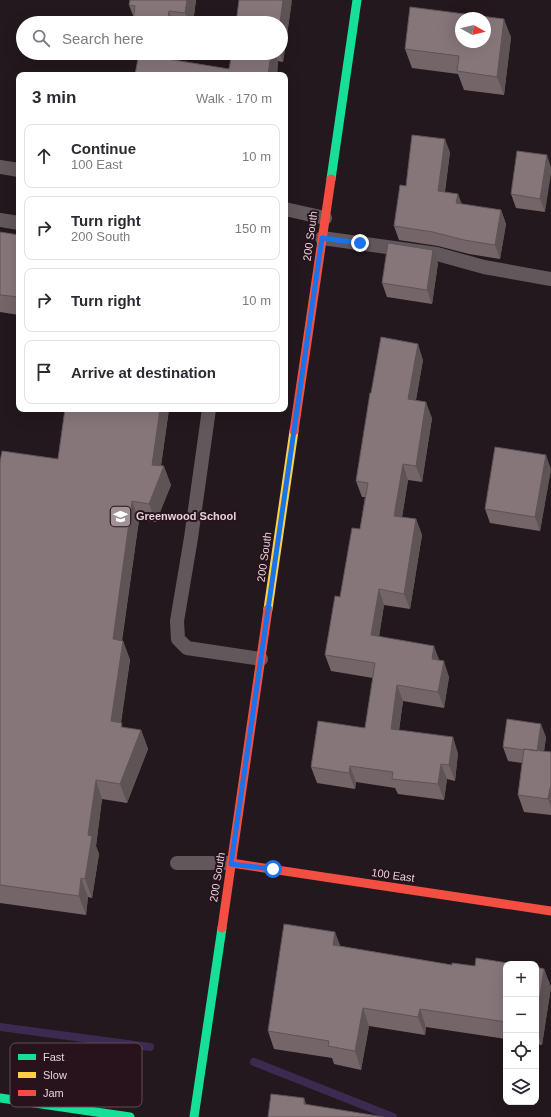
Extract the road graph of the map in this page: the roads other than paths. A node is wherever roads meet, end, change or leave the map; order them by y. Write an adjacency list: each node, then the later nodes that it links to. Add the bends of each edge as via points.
1 (357, 0): 5 (street, 200 South)
2 (0, 167): 3 (lane)
3 (16, 170)
4 (288, 210): 5 (lane)
5 (325, 218): 8 (street, 200 South)
6 (0, 220): 7 (lane)
7 (16, 223)
8 (322, 238): 9 (lane, via 437,254 484,267); 11 (street, 200 South)
9 (551, 279)
10 (209, 412): 11 (lane, via 177,621 178,639 187,648)
11 (261, 659): 13 (street, 200 South)
12 (177, 863): 13 (lane)
13 (231, 864): 14 (street, 100 East); 19 (street, 200 South)
14 (551, 911)
15 (0, 1098): 16 (street)
16 (10, 1099)
17 (62, 1107): 18 (street)
18 (130, 1117)
19 (194, 1117)

